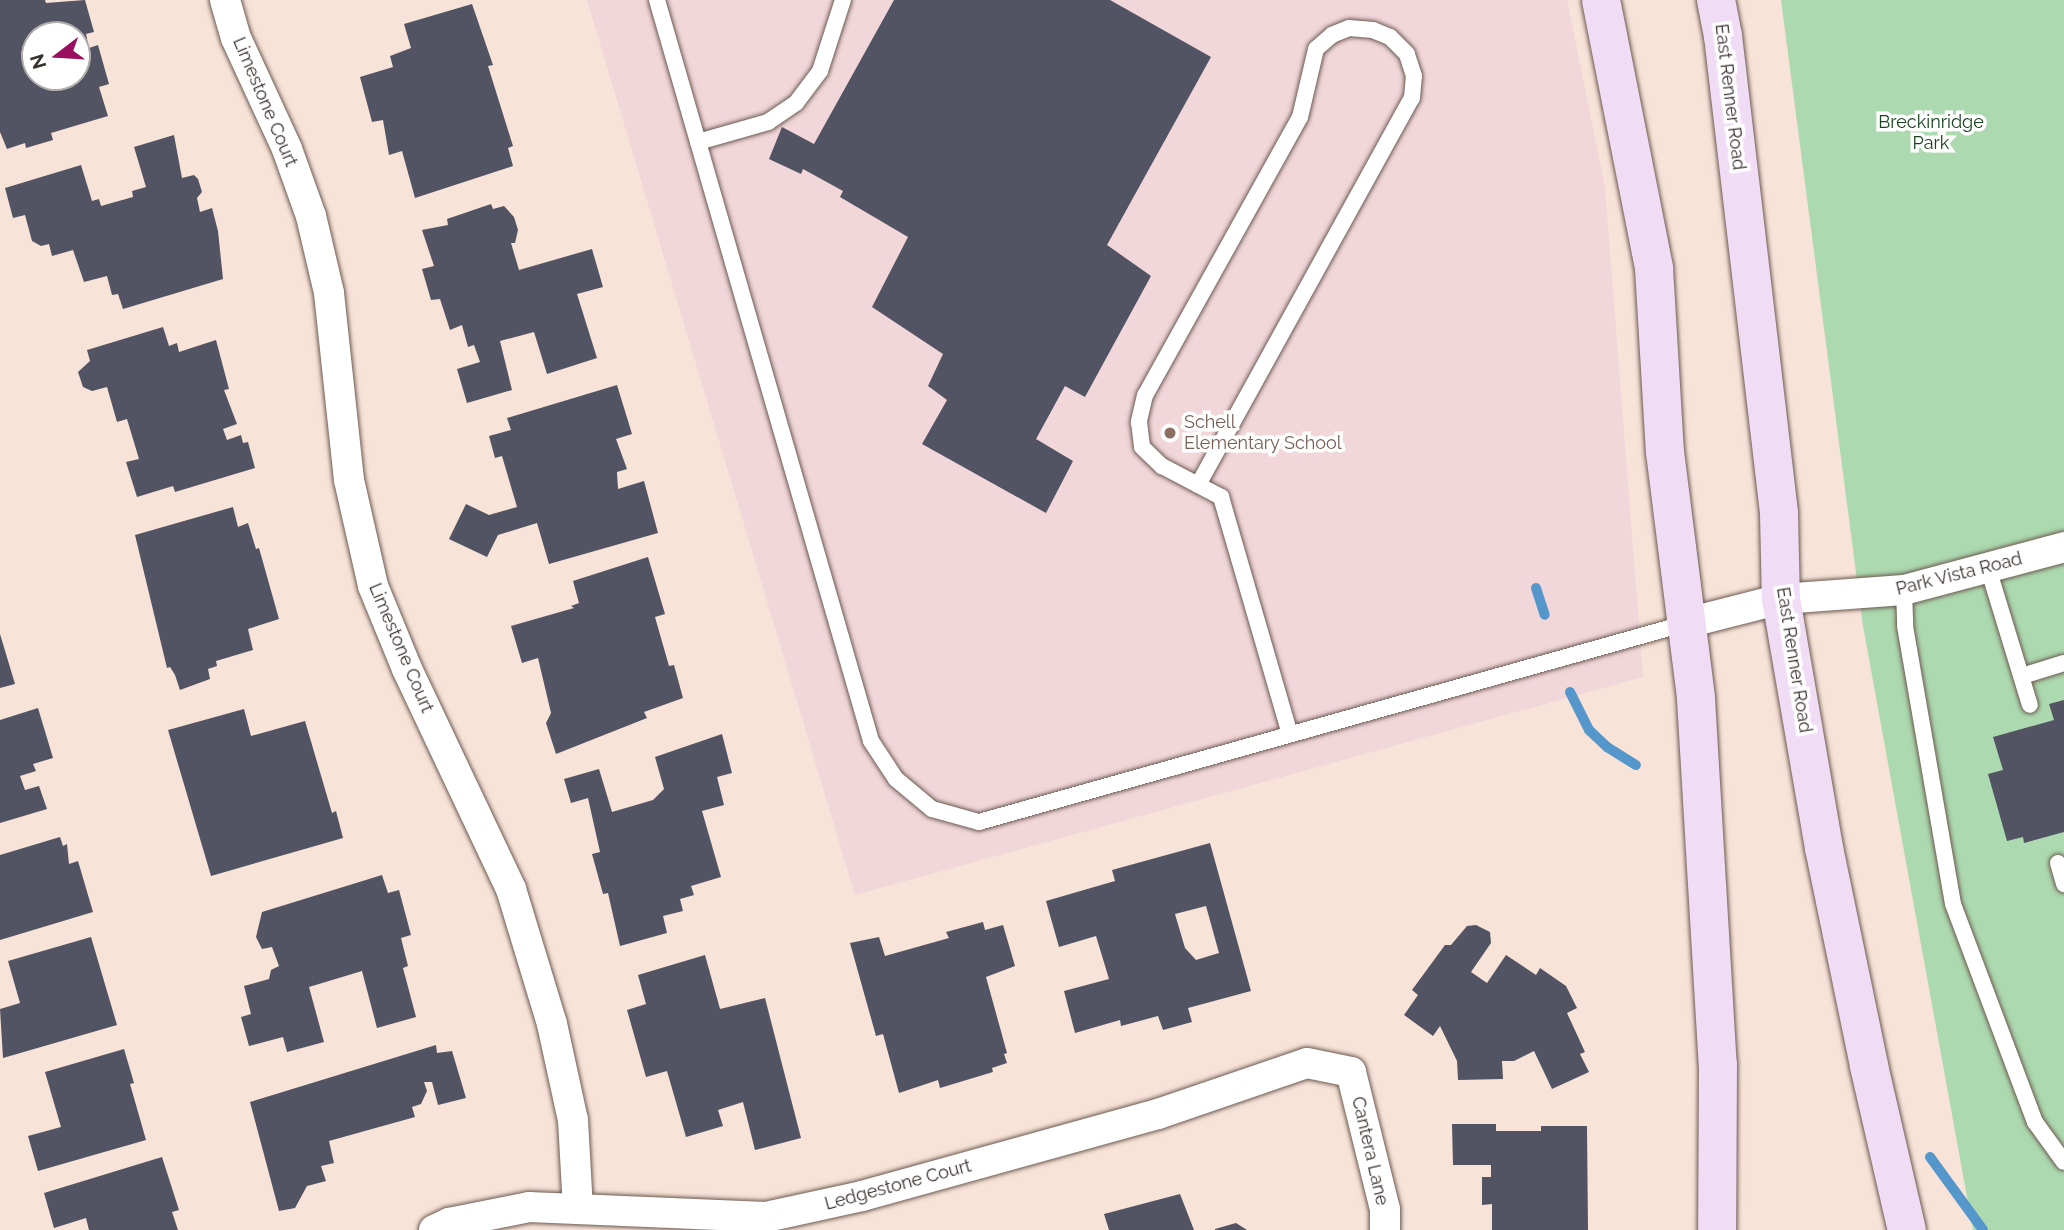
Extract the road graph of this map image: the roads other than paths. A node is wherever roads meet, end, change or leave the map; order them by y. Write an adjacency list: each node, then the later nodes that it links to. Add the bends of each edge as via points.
1 (225, 0): 21 (street, Limestone Court, via 236,38 287,149 311,216 329,293 349,480 373,586 511,890 552,1024 573,1120)
2 (657, 0): 6 (lane)
3 (843, 0): 6 (lane, via 820,71 796,103 768,121)
4 (1601, 0): 12 (main road, via 1654,268 1665,452)
5 (1716, 0): 11 (main road, East Renner Road, via 1779,514)
6 (698, 142): 16 (lane, via 871,741 896,779 932,809 979,822)
7 (1198, 485): 7 (lane, via 1412,99 1414,76 1407,54 1390,37 1373,30 1349,28 1316,49 1300,117 1145,395 1139,422 1142,447 1162,466); 16 (lane, via 1221,497)
8 (2064, 547): 9 (street, Park Vista Road)
9 (1988, 568): 10 (street, Park Vista Road); 14 (lane)
10 (1904, 590): 11 (street, Park Vista Road); 20 (lane, via 1905,626 1953,904 2035,1122)
11 (1781, 599): 12 (street, Park Vista Road); 25 (main road, East Renner Road, via 1824,848)
12 (1687, 623): 16 (lane); 24 (main road, via 1696,699 1718,1064)
13 (2064, 663): 14 (lane)
14 (2022, 676): 15 (lane)
15 (2030, 705)
16 (1290, 734)
17 (2058, 863): 18 (lane)
18 (2064, 884)
19 (1351, 1072): 21 (street, Ledgestone Court, via 1307,1063 1158,1114 862,1196 766,1217); 23 (street, Cantera Lane, via 1385,1209)
20 (2064, 1162)
21 (578, 1209): 22 (street, Ledgestone Court, via 529,1208)
22 (434, 1230)
23 (1385, 1230)
24 (1717, 1230)
25 (1907, 1230)

